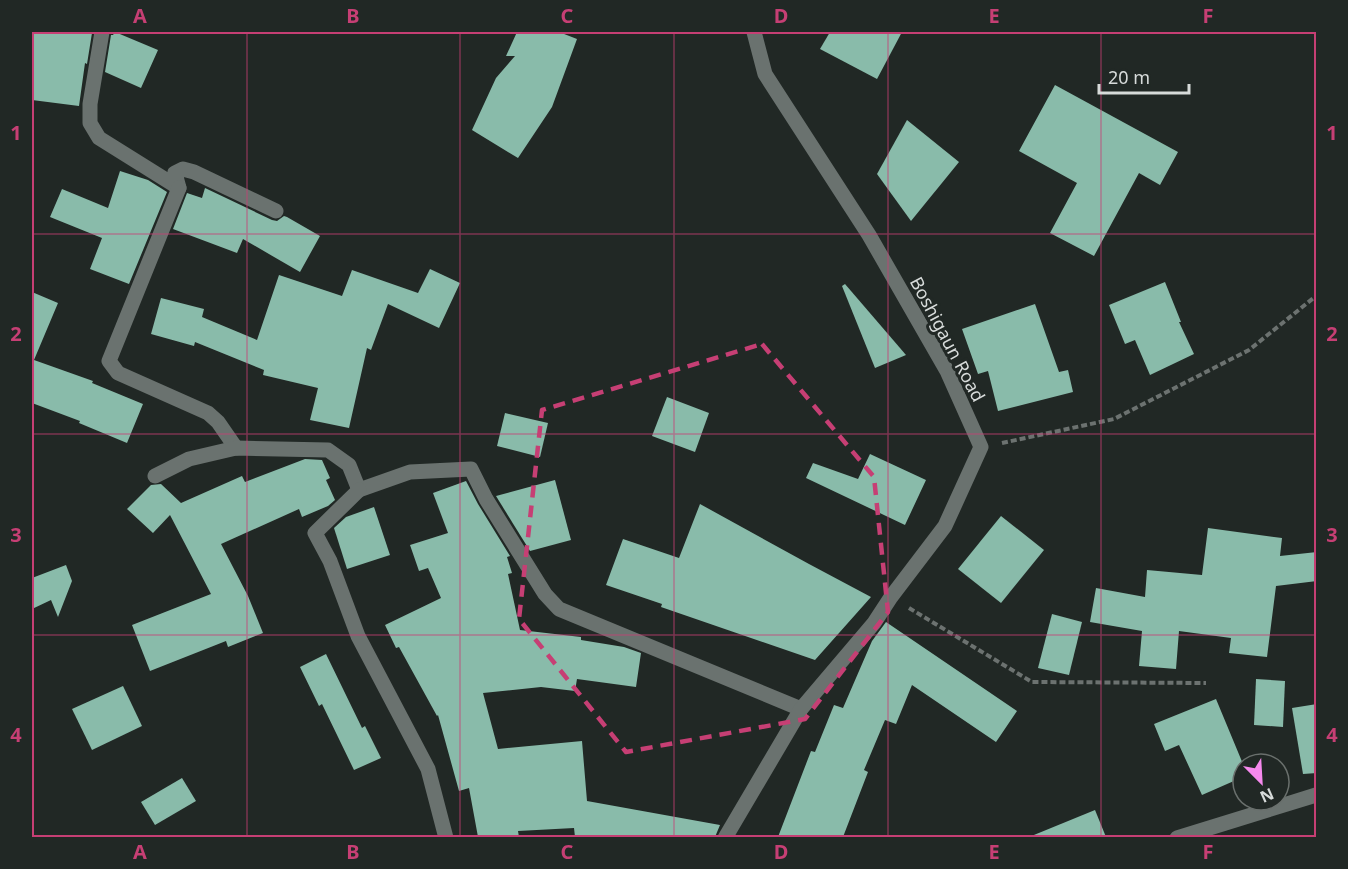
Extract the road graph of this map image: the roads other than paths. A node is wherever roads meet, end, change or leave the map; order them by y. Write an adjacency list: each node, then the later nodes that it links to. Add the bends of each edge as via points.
1 (102, 32): 3 (street, via 90,123 99,138)
2 (754, 32): 8 (street, Boshigaun Road, via 765,74 875,245 947,371 981,447 945,526 874,623)
3 (178, 188): 4 (street, via 175,173 183,169); 5 (street, via 109,361 118,374 208,413)
4 (276, 211)
5 (236, 448): 6 (street, via 189,459); 7 (street, via 328,450 349,465)
6 (155, 476)
7 (359, 490): 8 (street, via 410,472 471,468 545,594 559,609); 10 (street, via 315,533 330,561 358,636 428,769)
8 (801, 709): 11 (street)
9 (1317, 795): 12 (street)
10 (446, 837)
11 (725, 837)
12 (1177, 837)

